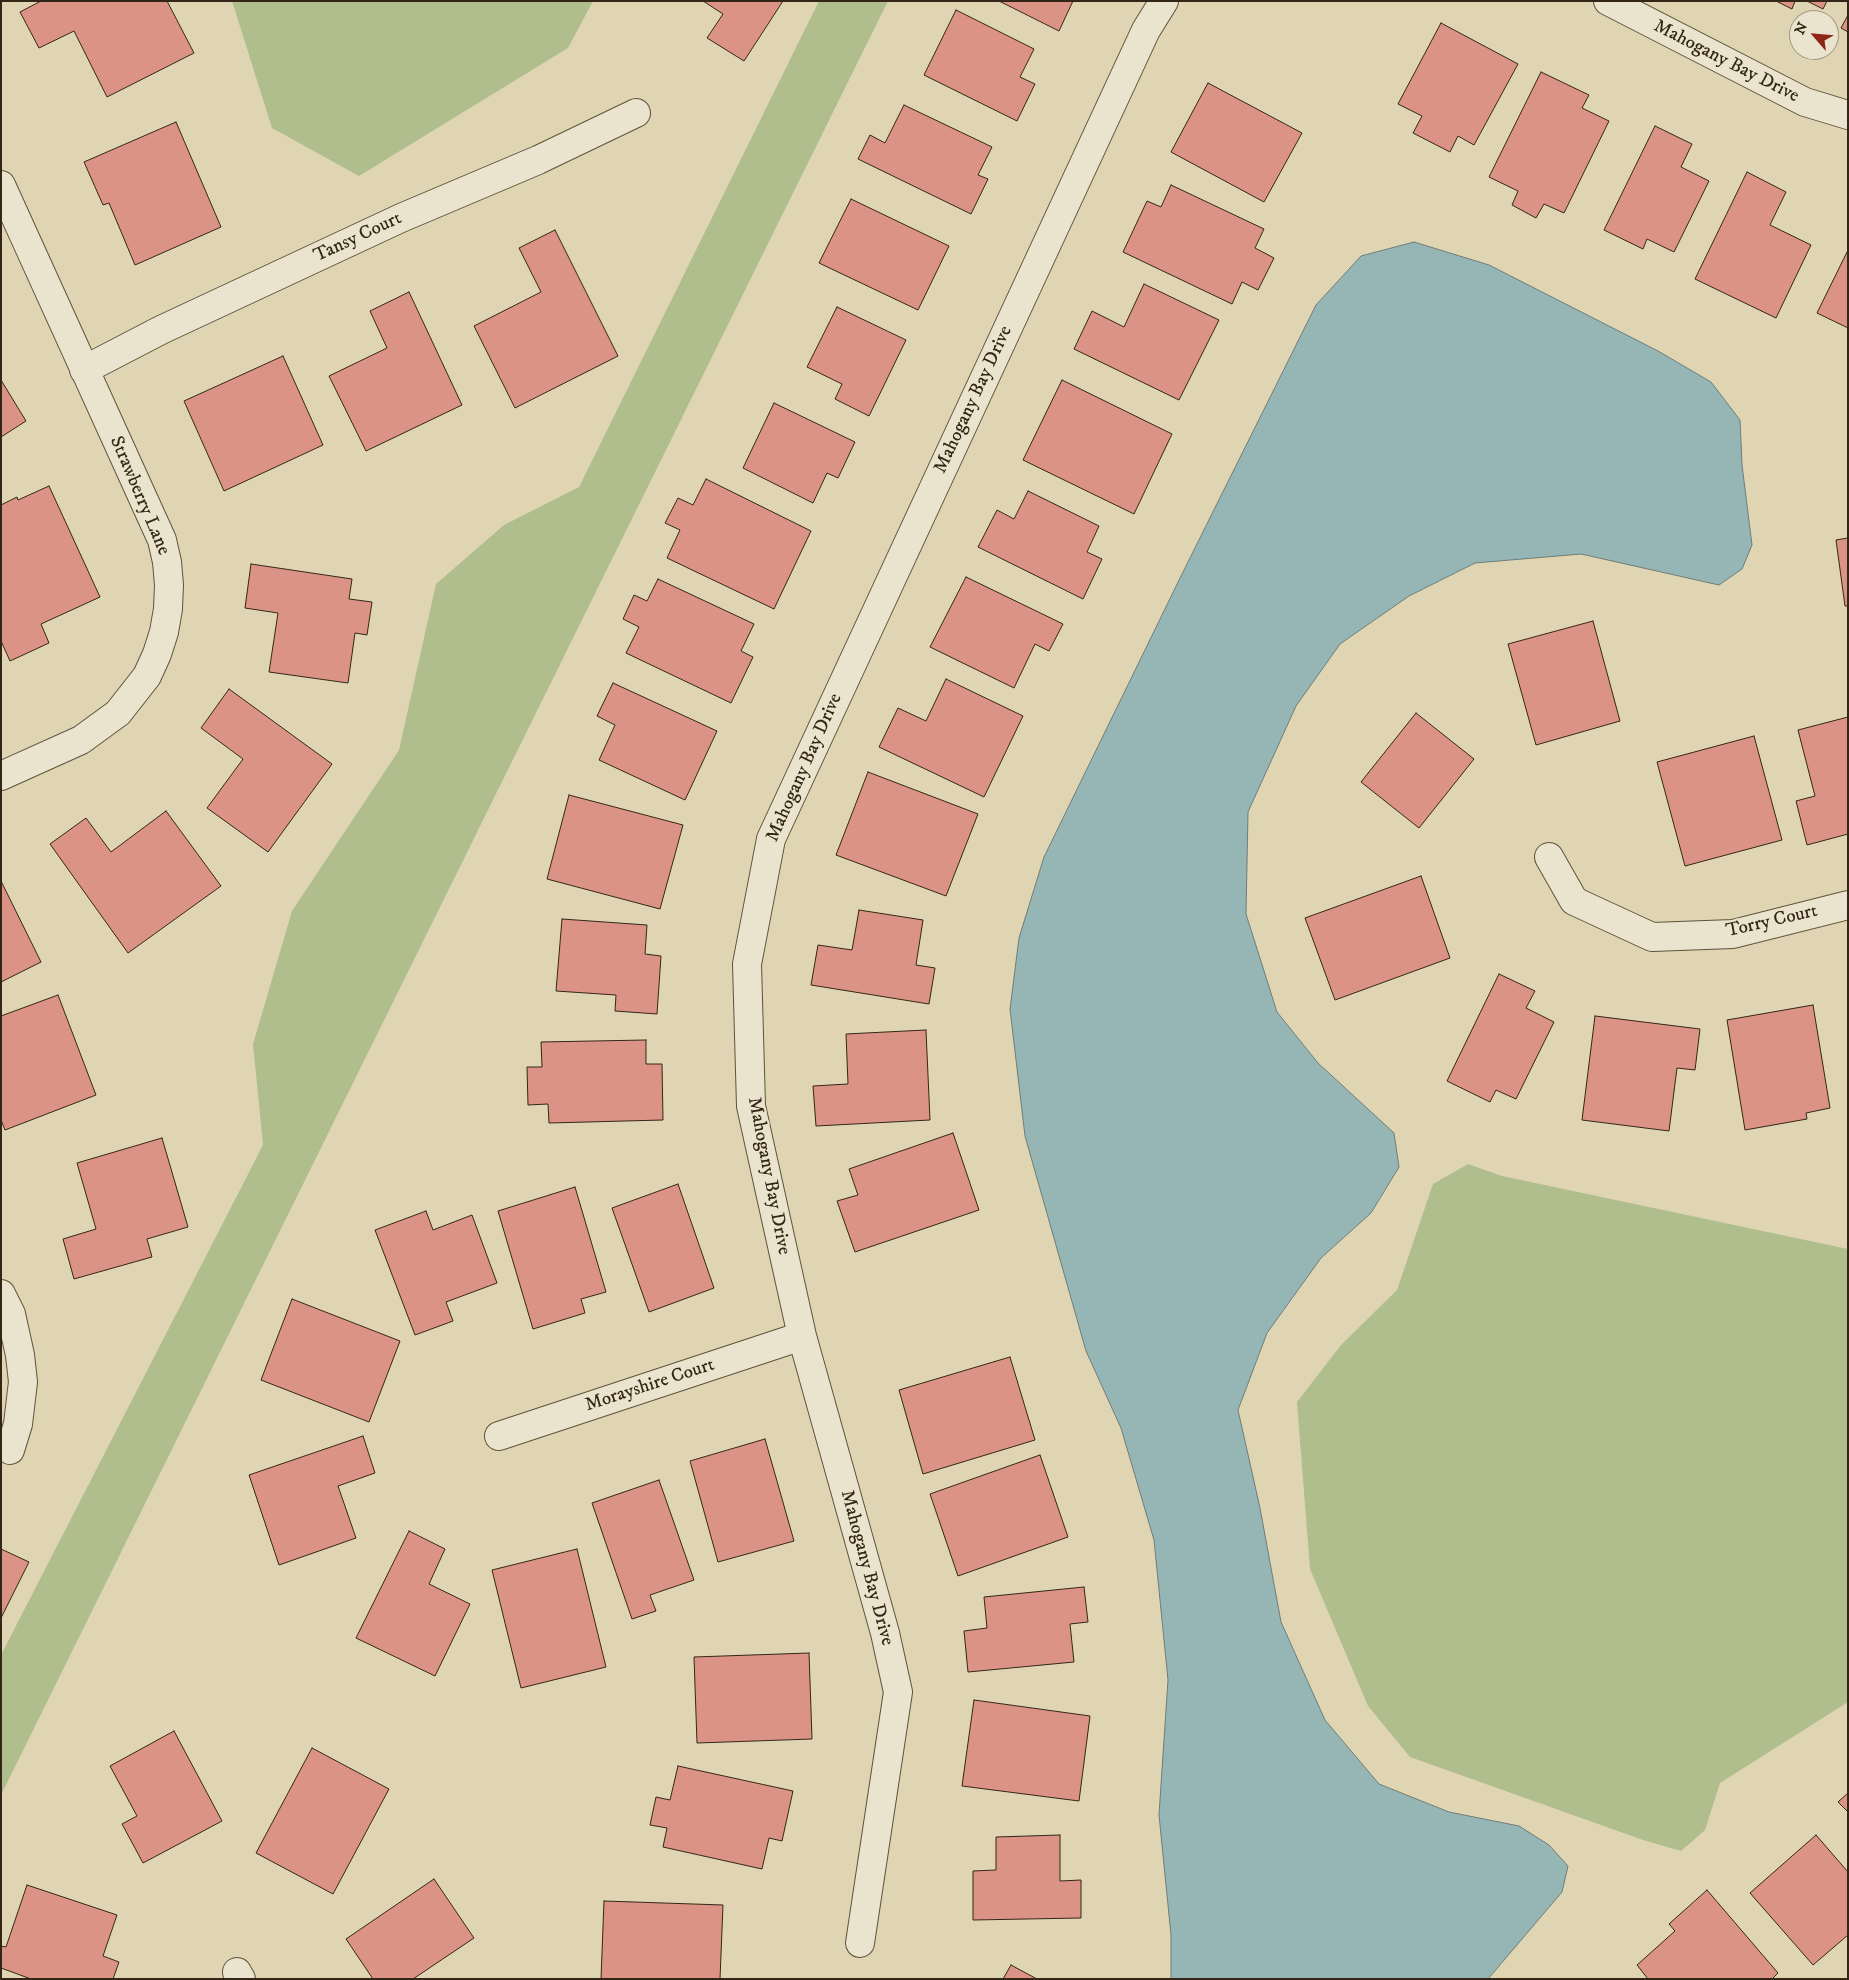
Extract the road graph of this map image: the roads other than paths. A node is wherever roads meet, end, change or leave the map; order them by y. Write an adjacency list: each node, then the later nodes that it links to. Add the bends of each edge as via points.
1 (1164, 1): 11 (street, Mahogany Bay Drive, via 1142,39 771,839 747,964 751,1106)
2 (1608, 1): 4 (street, Mahogany Bay Drive, via 1805,102)
3 (636, 112): 6 (street, Tansy Court, via 538,160 401,218 161,330)
4 (1848, 115)
5 (1, 185): 6 (street, Strawberry Lane)
6 (84, 370): 7 (street, Strawberry Lane, via 162,540 168,562 169,585 164,632 147,676 118,712 81,740)
7 (1, 776)
8 (1549, 857): 9 (street, Torry Court, via 1574,900 1652,937 1733,934)
9 (1848, 905)
10 (1, 1294): 13 (street, via 14,1330 23,1382 18,1424)
11 (802, 1336): 12 (street, Morayshire Court); 14 (street, Mahogany Bay Drive, via 885,1632 898,1692)
12 (499, 1436)
13 (10, 1450)
14 (860, 1943)

